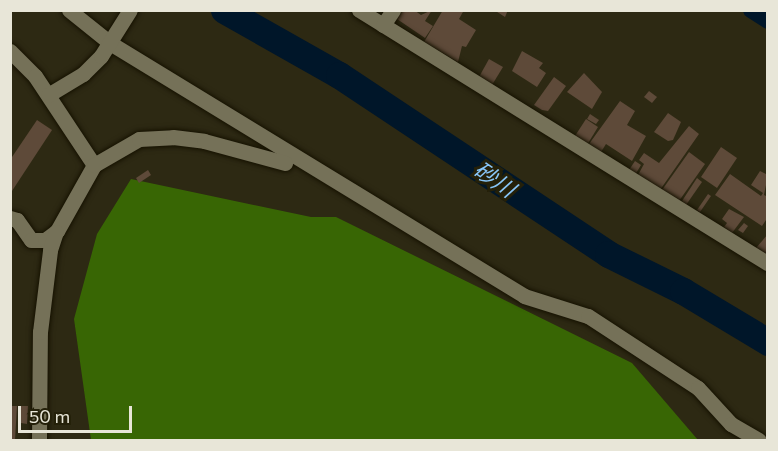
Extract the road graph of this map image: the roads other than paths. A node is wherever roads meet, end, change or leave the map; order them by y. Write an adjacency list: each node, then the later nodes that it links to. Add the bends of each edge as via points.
1 (69, 10): 6 (street)
2 (130, 10): 6 (street)
3 (359, 10): 5 (street)
4 (393, 10): 5 (street)
5 (383, 26): 13 (street)
6 (112, 40): 8 (street, via 83,74); 15 (street, via 524,296 588,316 698,388 731,424)
7 (10, 51): 8 (street)
8 (48, 95): 10 (street)
9 (285, 163): 10 (street, via 172,137 139,139)
10 (94, 165): 12 (street)
11 (10, 218): 12 (street, via 17,220 31,240 45,240)
12 (58, 230): 14 (street, via 50,250 40,332)
13 (768, 264)
14 (39, 441)
15 (759, 441)

